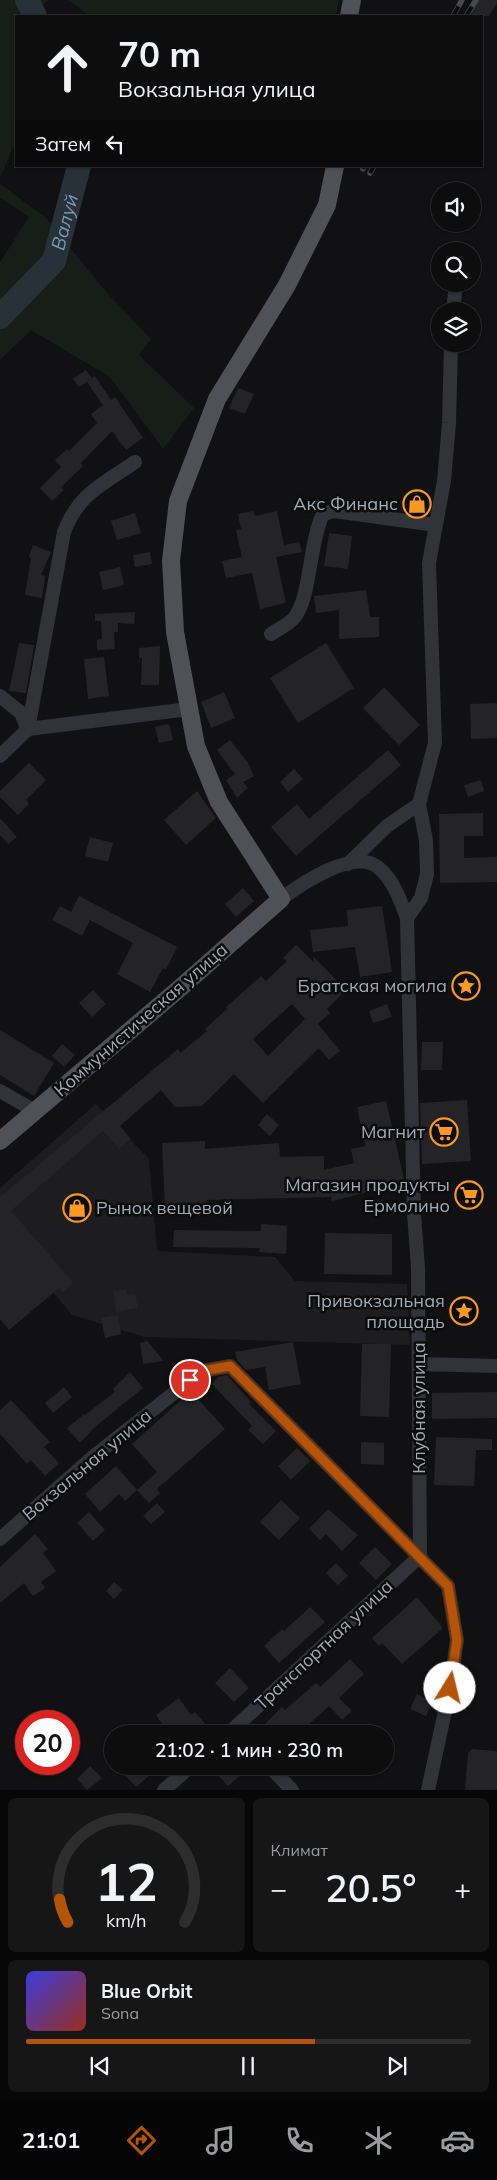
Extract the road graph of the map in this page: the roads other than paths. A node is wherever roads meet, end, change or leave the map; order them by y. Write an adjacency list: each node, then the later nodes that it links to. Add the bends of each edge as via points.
1 (352, 0): 2 (main road)
2 (349, 15)
3 (335, 167): 9 (main road, via 327,205 286,285 217,399 178,501 171,561 175,632)
4 (451, 352): 6 (street, via 445,472)
5 (135, 462): 10 (street, via 88,493 72,512 64,532)
6 (436, 525): 7 (street, via 334,511 323,514 317,526 301,607 293,620); 12 (street, via 429,563 435,743)
7 (271, 634)
8 (0, 696): 10 (street, via 21,713)
9 (189, 709): 10 (street); 14 (main road, via 196,746 219,802)
10 (28, 729): 11 (street)
11 (0, 756)
12 (419, 804): 13 (street, via 386,826); 15 (street, via 426,840 427,874 421,898)
13 (348, 864): 14 (street, Клубная улица, via 315,875); 15 (street, Клубная улица, via 366,862 378,867 395,888)
14 (281, 898): 17 (main road, Коммунистическая улица)
15 (406, 918): 19 (street, Клубная улица)
16 (0, 1091): 17 (street)
17 (34, 1111): 18 (main road, Коммунистическая улица)
18 (0, 1141)
19 (419, 1364): 20 (street); 22 (street, Клубная улица)
20 (497, 1366)
21 (0, 1539): 22 (street, Вокзальная улица, via 94,1456 202,1371 230,1366)
22 (420, 1556): 23 (street, Транспортная улица); 28 (street, via 448,1586 457,1640)
23 (239, 1725)
24 (181, 1775): 26 (street)
25 (278, 1775): 27 (street)
26 (164, 1790)
27 (292, 1790)
28 (428, 1790)

